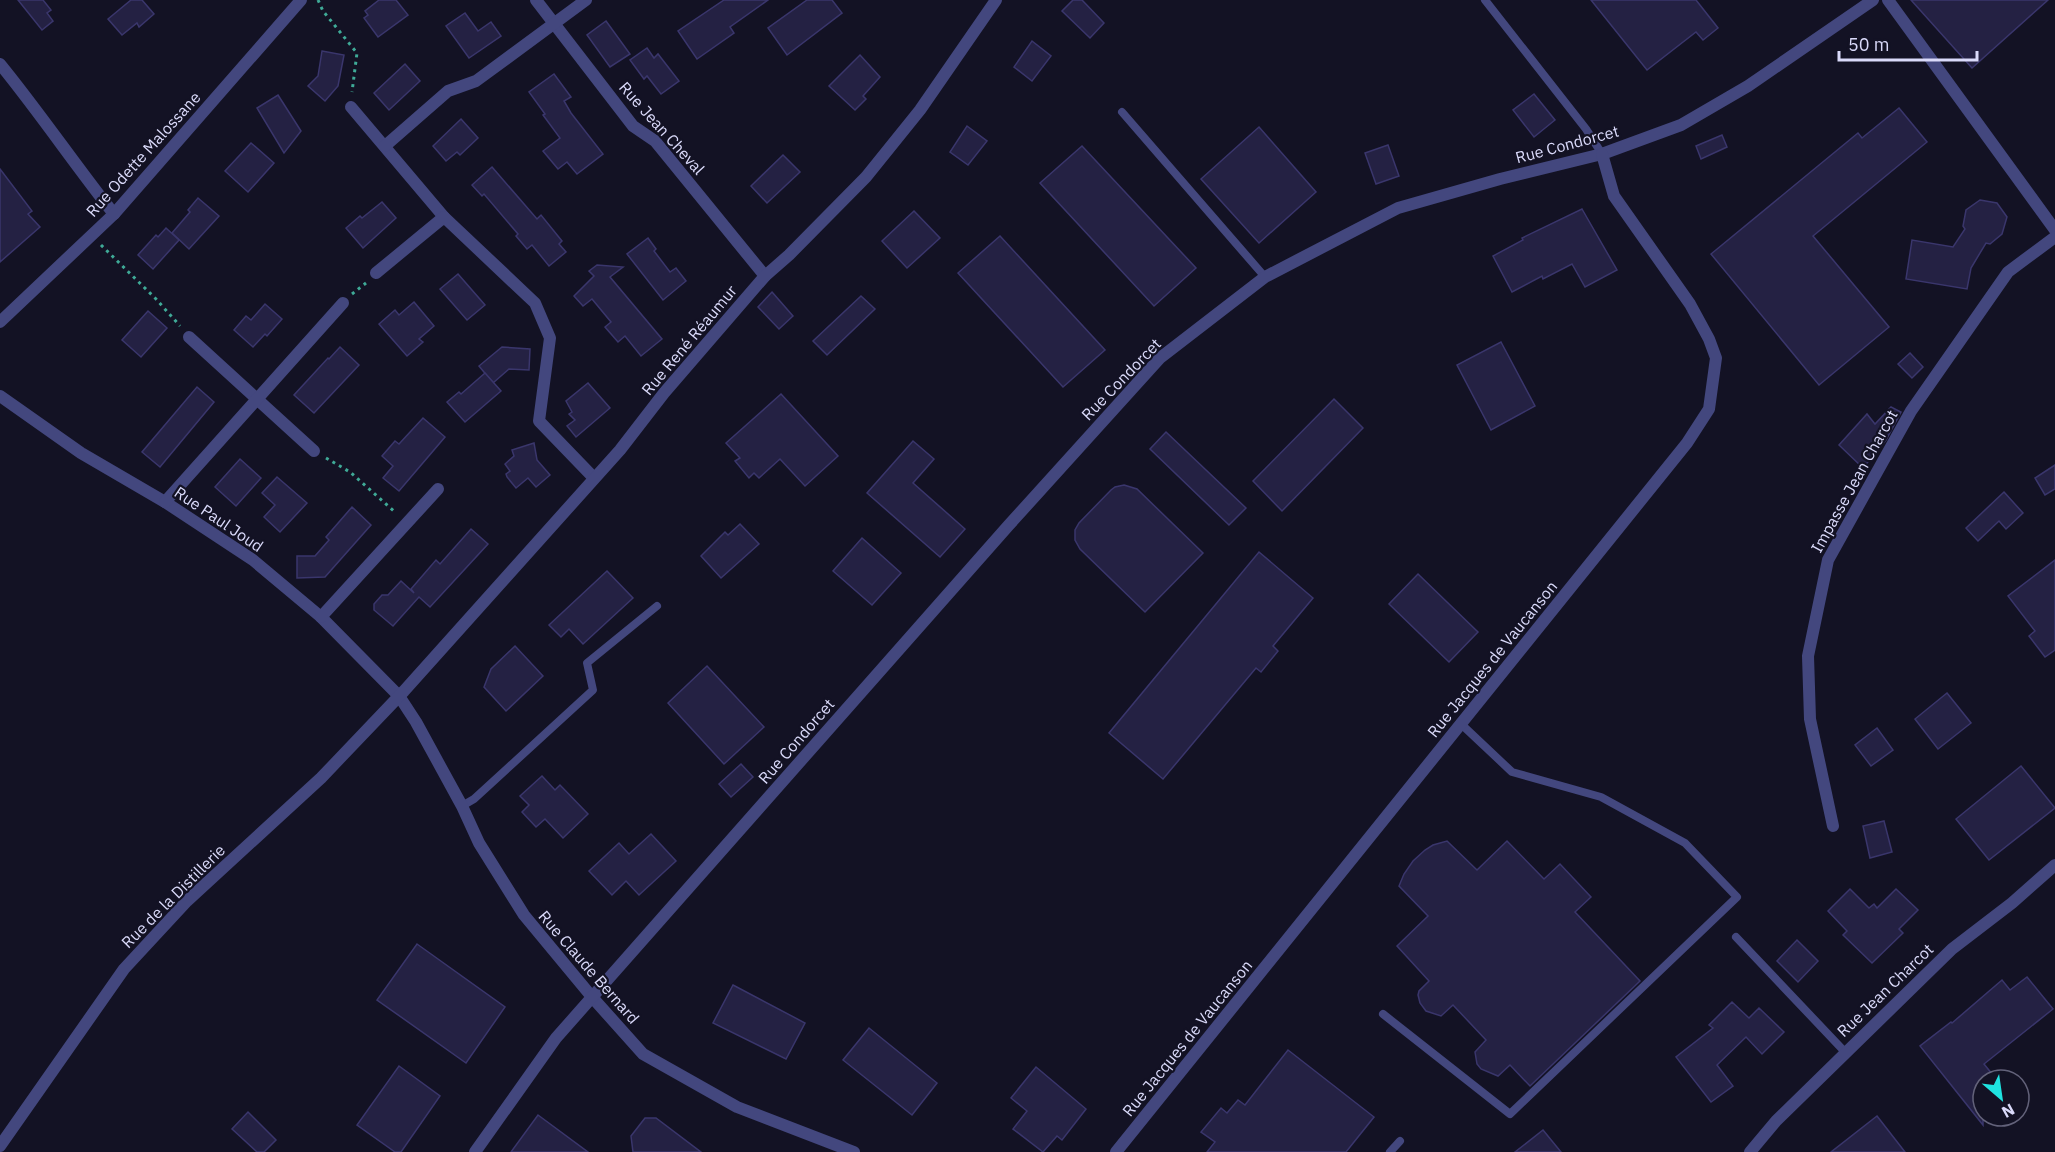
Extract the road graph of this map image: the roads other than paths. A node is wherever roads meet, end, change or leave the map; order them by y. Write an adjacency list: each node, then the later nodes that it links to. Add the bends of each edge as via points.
1 (301, 0): 14 (street, Rue Odette Malossane)
2 (536, 0): 8 (street, Rue Jean Cheval)
3 (586, 0): 8 (street)
4 (996, 0): 19 (street, Rue René Réaumur, via 920,110 866,177)
5 (1485, 0): 13 (lane, via 1587,129)
6 (1874, 0): 13 (street, Rue Condorcet, via 1748,86 1681,125)
7 (1888, 0): 16 (street)
8 (554, 23): 12 (street, via 476,81 448,91); 19 (street, Rue Jean Cheval, via 633,126 655,141)
9 (0, 64): 14 (street)
10 (351, 107): 12 (street)
11 (1122, 112): 20 (lane)
12 (385, 146): 15 (street)
13 (1602, 154): 20 (street, Rue Condorcet, via 1398,208); 33 (street, Rue Jacques de Vaucanson, via 1614,196 1690,304 1709,339 1716,358 1709,409 1683,448)
14 (114, 214): 22 (street, Rue Odette Malossane)
15 (444, 217): 18 (street); 27 (street, via 535,303 550,338 539,421)
16 (2055, 230)
17 (2055, 237): 35 (street, Impasse Jean Charcot, via 2008,272 1911,411 1828,560 1808,656 1810,719)
18 (376, 273)
19 (765, 276): 27 (street, Rue René Réaumur)
20 (1264, 277): 38 (street, Rue Condorcet, via 1160,358)
21 (343, 303): 25 (street)
22 (0, 322)
23 (189, 337): 25 (street)
24 (0, 396): 29 (street, Rue Paul Joud, via 81,453)
25 (258, 400): 26 (street); 29 (street)
26 (314, 451)
27 (594, 478): 32 (street, Rue René Réaumur)
28 (438, 489): 31 (street)
29 (165, 502): 31 (street, Rue Paul Joud, via 253,560)
30 (657, 606): 34 (lane, via 587,663 593,690)
31 (321, 617): 32 (street, Rue Paul Joud)
32 (399, 696): 34 (street, Rue Claude Bernard); 42 (street, Rue de la Distillerie, via 321,778 187,901 124,969)
33 (1460, 723): 39 (lane, via 1512,772 1601,797 1685,843 1737,897 1510,1114); 45 (street, Rue Jacques de Vaucanson)
34 (462, 806): 38 (street, Rue Claude Bernard, via 479,843 524,915)
35 (1833, 826)
36 (2055, 864): 40 (street, Rue Jean Charcot, via 1952,949)
37 (1736, 937): 40 (lane)
38 (592, 997): 43 (street, Rue Condorcet, via 556,1038); 44 (street, Rue Claude Bernard, via 643,1054 737,1107)
39 (1383, 1014)
40 (1845, 1052): 47 (street, Rue Jean Charcot)
41 (1400, 1141): 46 (lane)
42 (0, 1146)
43 (475, 1152)
44 (854, 1152)
45 (1116, 1152)
46 (1390, 1152)
47 (1750, 1152)

